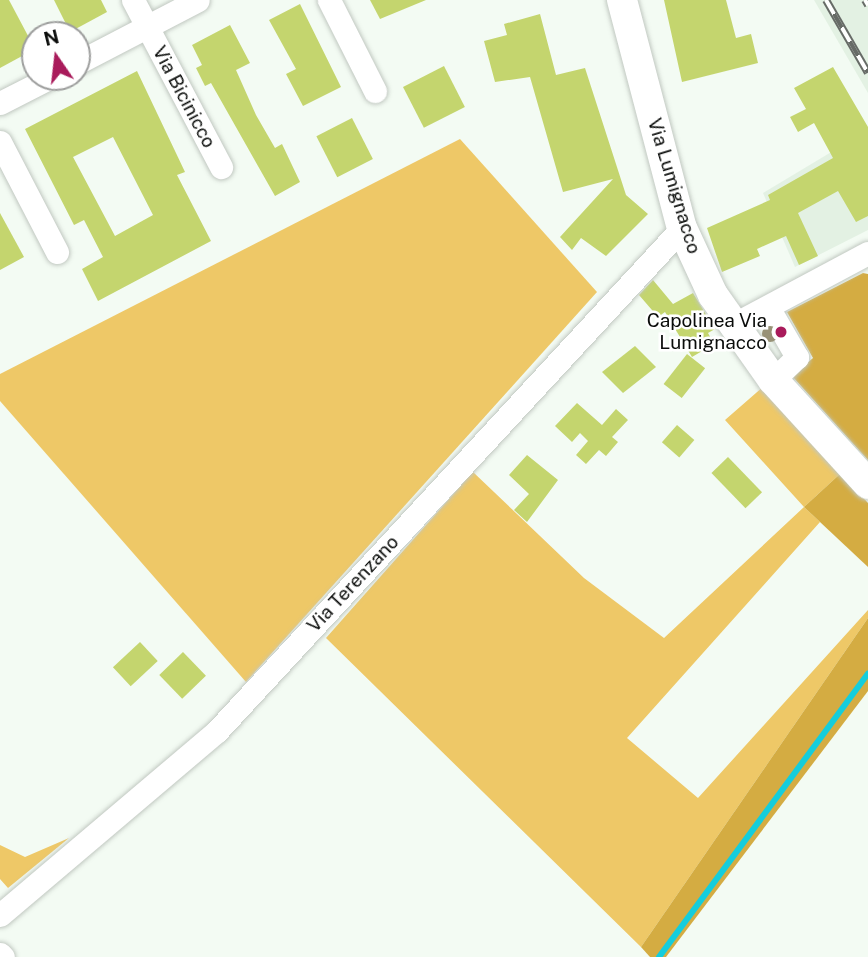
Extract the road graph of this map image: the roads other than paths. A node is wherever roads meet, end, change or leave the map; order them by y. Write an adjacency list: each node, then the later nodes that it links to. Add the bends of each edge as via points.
1 (133, 0): 5 (street, Via Bicinicco)
2 (198, 0): 5 (street, Via Bicinicco)
3 (329, 0): 8 (street)
4 (622, 0): 12 (main road, Via Lumignacco)
5 (147, 27): 6 (street, Via Bicinicco); 11 (street, Via Bicinicco)
6 (91, 56)
7 (24, 91): 9 (street)
8 (375, 91)
9 (0, 103)
10 (0, 142): 13 (street)
11 (221, 167)
12 (682, 228): 16 (main road, Via Lumignacco); 19 (street, Via Terenzano, via 217,731)
13 (57, 252)
14 (868, 253): 15 (street)
15 (768, 307): 16 (street); 17 (street, via 797,357)
16 (731, 326): 17 (main road, Via Lumignacco)
17 (773, 380): 18 (main road, Via Lumignacco)
18 (868, 484)
19 (0, 915)

